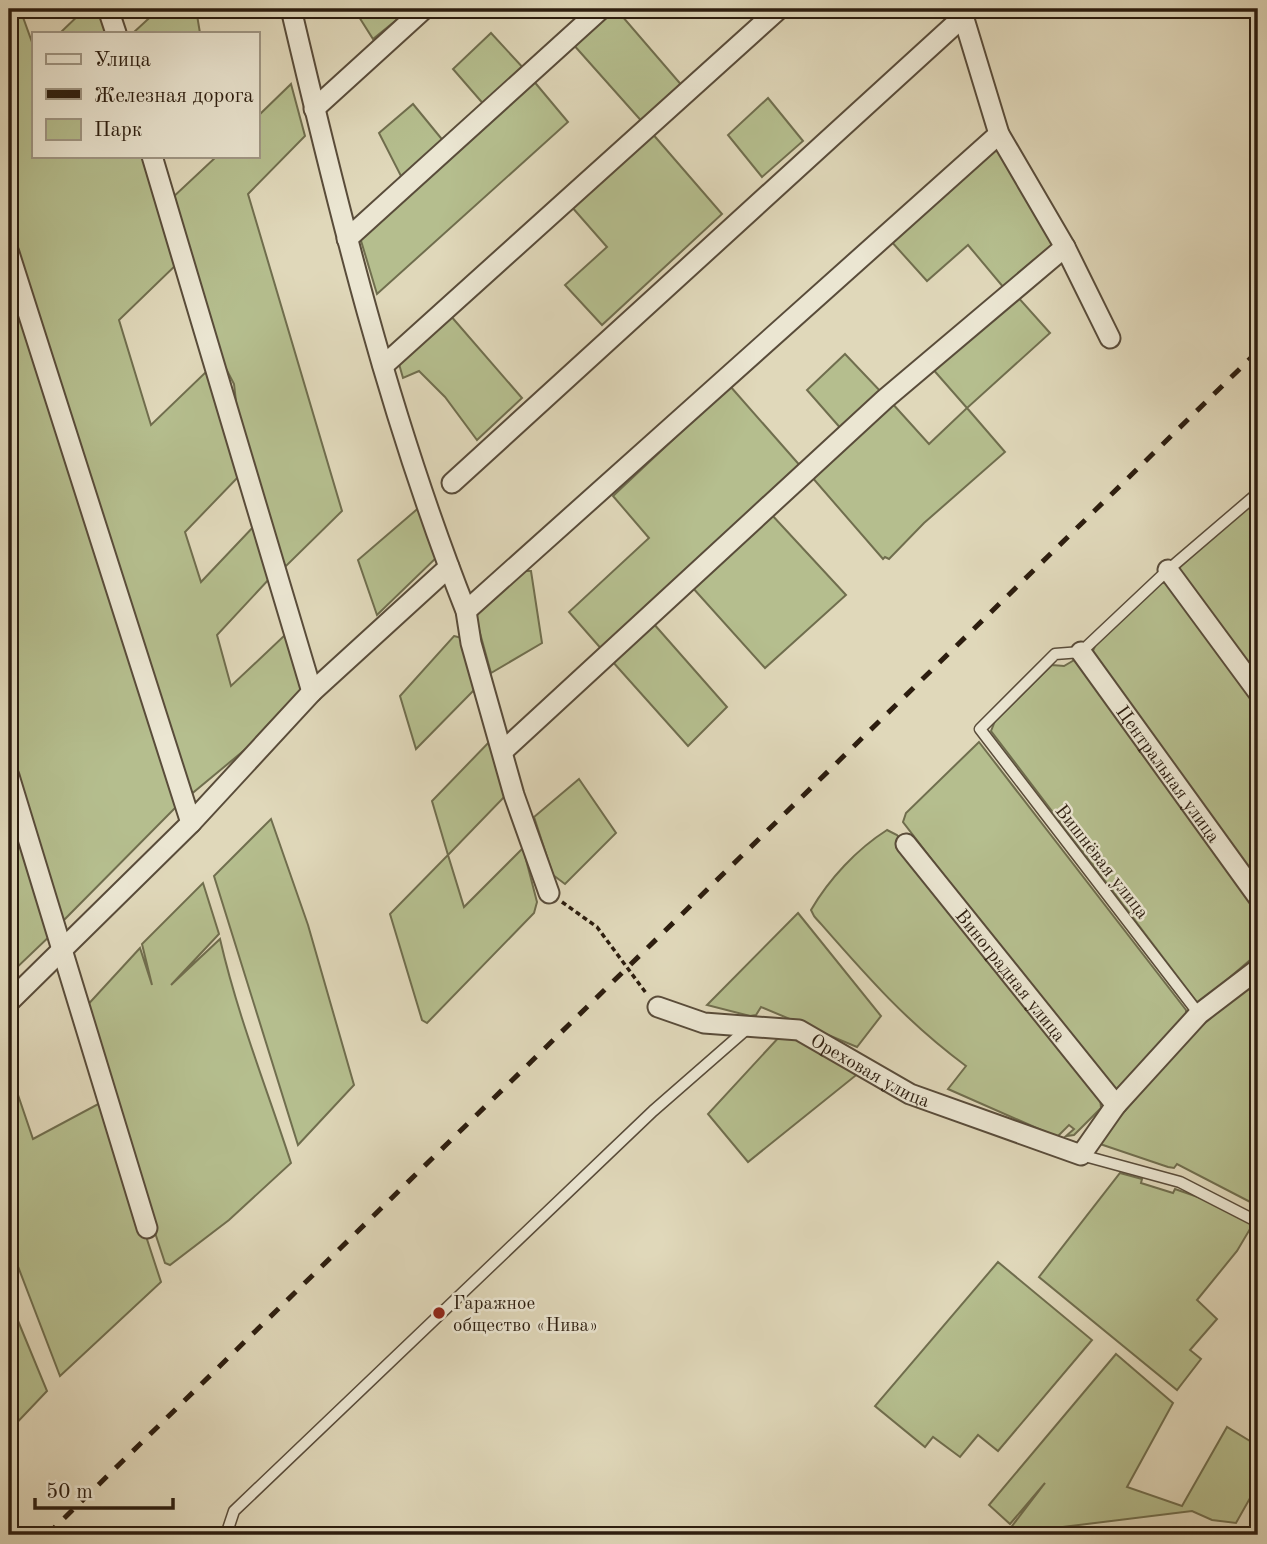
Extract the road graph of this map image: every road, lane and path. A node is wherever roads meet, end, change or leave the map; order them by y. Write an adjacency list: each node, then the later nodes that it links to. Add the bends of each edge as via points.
1 (108, 9): 7 (street)
2 (291, 9): 8 (street)
3 (424, 9): 8 (street)
4 (601, 9): 11 (street)
5 (779, 9): 15 (street)
6 (962, 12): 9 (street); 16 (street)
7 (116, 32)
8 (314, 109): 11 (street)
9 (999, 134): 12 (street); 20 (street)
10 (153, 158): 22 (street)
11 (347, 239): 15 (street)
12 (1065, 247): 14 (street); 24 (street, via 885,399)
13 (9, 253): 26 (street)
14 (1110, 338)
15 (383, 366): 18 (street)
16 (452, 483)
17 (1258, 493): 19 (lane)
18 (449, 567): 20 (street); 22 (street)
19 (1168, 570): 21 (lane); 23 (street)
20 (467, 611): 24 (street, via 471,643)
21 (1081, 652): 29 (street, Центральная улица); 34 (lane, Вишнёвая улица, via 1055,654 980,729)
22 (312, 692): 26 (street)
23 (1258, 692)
24 (503, 751): 28 (street)
25 (9, 776): 30 (street)
26 (191, 822): 30 (street)
27 (906, 844): 36 (street, Виноградная улица)
28 (549, 893): 33 (path, via 597,927)
29 (1258, 897)
30 (64, 950): 32 (street); 39 (street)
31 (1258, 968): 34 (street)
32 (9, 1002)
33 (658, 1007): 35 (street, Ореховая улица, via 704,1023)
34 (1199, 1014): 36 (street)
35 (752, 1024): 37 (street, Ореховая улица, via 799,1030 910,1094); 40 (lane, via 653,1111 234,1511)
36 (1116, 1105): 37 (street)
37 (1081, 1155): 38 (lane, via 1180,1182)
38 (1258, 1222)
39 (147, 1228)
40 (226, 1535)

